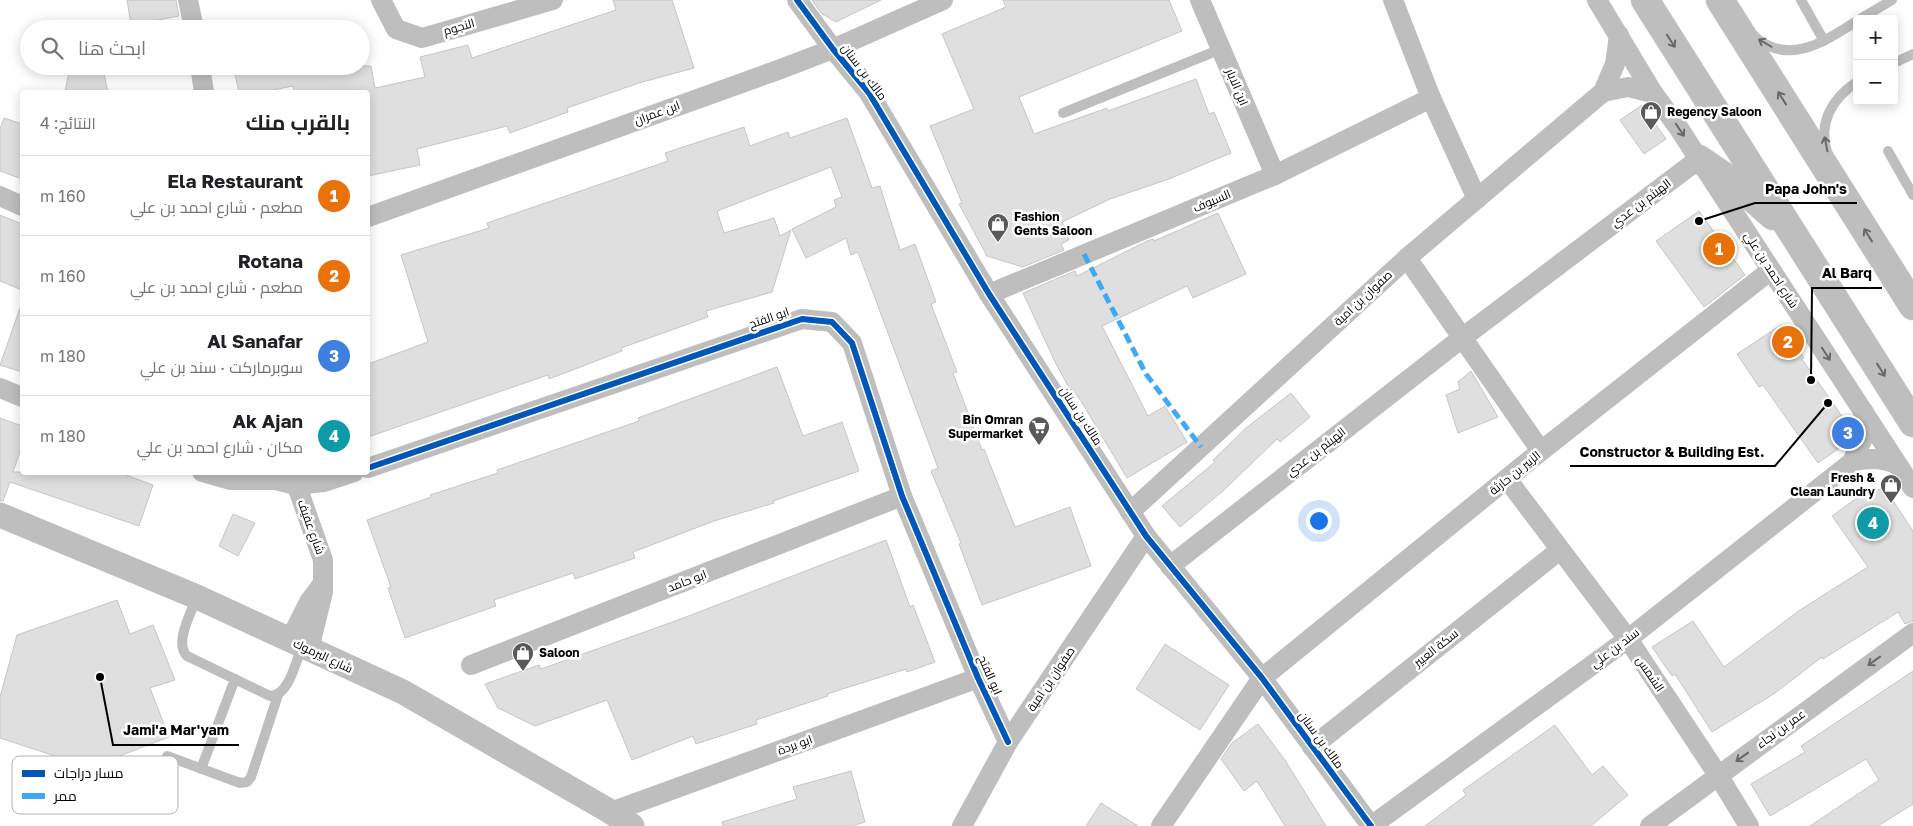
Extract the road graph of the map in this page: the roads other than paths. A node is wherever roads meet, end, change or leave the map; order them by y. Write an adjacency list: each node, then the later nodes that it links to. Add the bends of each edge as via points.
1 (188, 0): 14 (street)
2 (381, 0): 3 (street, النجوم, via 396,29 422,38)
3 (553, 0)
4 (797, 0): 18 (street, مالك بن سنان)
5 (943, 0): 18 (street, ابن عمران)
6 (1200, 0): 19 (street, ابن الابار)
7 (1393, 0): 27 (street)
8 (1597, 0): 16 (street, شارع احمد بن علي)
9 (1645, 0): 38 (main road, one-way to 38)
10 (1801, 0): 17 (lane)
11 (1892, 0): 13 (lane)
12 (1724, 6): 17 (lane, one-way to 12, via 1802,50 1774,48 1761,42); 32 (main road, one-way to 12)
13 (1867, 15)
14 (192, 20)
15 (1853, 23): 17 (lane)
16 (1619, 35): 25 (street, صفوان بن امية, via 1615,64); 26 (street, شارع احمد بن علي)
17 (1824, 41)
18 (833, 49): 37 (street, ابن عمران); 41 (street, مالك بن سنان, via 869,92)
19 (1221, 49): 28 (lane); 31 (street, ابن الابار)
20 (1913, 54): 21 (lane)
21 (1898, 61)
22 (201, 75): 24 (street)
23 (1853, 86): 32 (lane, one-way to 23, via 1825,146 1824,128 1831,105)
24 (204, 90)
25 (1603, 92): 26 (street, صفوان بن امية, via 1628,87); 35 (street, صفوان بن امية)
26 (1653, 93): 30 (street, شارع احمد بن علي, one-way to 30)
27 (1430, 98): 31 (street, السيوف); 35 (street)
28 (1063, 113)
29 (1888, 151): 33 (lane)
30 (1699, 160): 38 (main road, via 1740,187); 40 (street, شارع احمد بن علي); 43 (street, الهيثم بن عدي)
31 (1275, 175): 41 (street, السيوف)
32 (1840, 191): 42 (main road, one-way to 32)
33 (1913, 195)
34 (0, 196): 36 (street)
35 (1477, 199): 39 (street, صفوان بن امية)
36 (20, 205)
37 (370, 216)
38 (1798, 239): 47 (main road, one-way to 47)
39 (1407, 258): 43 (street); 58 (street, صفوان بن امية)
40 (1771, 270): 46 (street, شارع احمد بن علي, one-way to 46); 48 (street, الزبير بن حارثة)
41 (989, 294): 58 (street, مالك بن سنان)
42 (1913, 306)
43 (1462, 338): 48 (street); 62 (street, الهيثم بن عدي)
44 (0, 388): 45 (street)
45 (20, 396)
46 (1864, 412): 49 (street, سند بن علي, via 1863,438); 50 (street, شارع احمد بن علي)
47 (1913, 423)
48 (1542, 451): 55 (street, الزبير بن حارثة)
49 (1852, 462): 50 (street, via 1871,458); 65 (street, سند بن علي)
50 (1898, 465): 56 (street, شارع احمد بن علي)
51 (370, 467): 57 (street, ابو الفتح, via 802,318 832,322 852,343)
52 (212, 475): 54 (street, via 230,480)
53 (345, 475): 54 (street, via 324,482)
54 (294, 479): 66 (street, شارع عفيف, via 320,549 324,582 322,601)
55 (1507, 479): 61 (street, الشمس); 69 (street, الزبير بن حارثة)
56 (1913, 488)
57 (902, 496): 67 (street, ابو حامد); 68 (street, ابو الفتح)
58 (1130, 512): 60 (street, مالك بن سنان)
59 (0, 515): 63 (street, شارع اليرموك)
60 (1146, 536): 62 (street, مالك بن سنان); 72 (street, صفوان بن امية)
61 (1560, 550): 65 (street, الشمس); 73 (street, سكة العبير)
62 (1170, 566): 69 (street, مالك بن سنان)
63 (196, 597): 66 (street, شارع اليرموك); 70 (lane, via 182,642 183,652)
64 (1913, 632): 76 (street, عمر بن نجاء, one-way to 76)
65 (1628, 640): 76 (street, الشمس); 81 (street, سند بن علي)
66 (300, 645): 71 (lane, via 284,690); 77 (street, شارع اليرموك, via 404,692)
67 (471, 665)
68 (978, 678): 72 (street, ابو الفتح); 77 (street, ابو بردة)
69 (1262, 678): 73 (street, مالك بن سنان); 80 (street, الزبير بن حارثة)
70 (235, 679): 71 (lane, via 270,696); 75 (lane)
71 (278, 695): 75 (lane, via 250,780 240,783)
72 (1008, 742): 79 (street, صفوان بن امية)
73 (1312, 747): 81 (street, مالك بن سنان)
74 (178, 760): 75 (lane)
75 (201, 769)
76 (1718, 775): 82 (street, عمر بن نجاء); 83 (street, الشمس)
77 (611, 812): 78 (street, شارع اليرموك)
78 (632, 826)
79 (962, 826)
80 (1162, 826)
81 (1371, 826)
82 (1650, 826)
83 (1749, 826)

